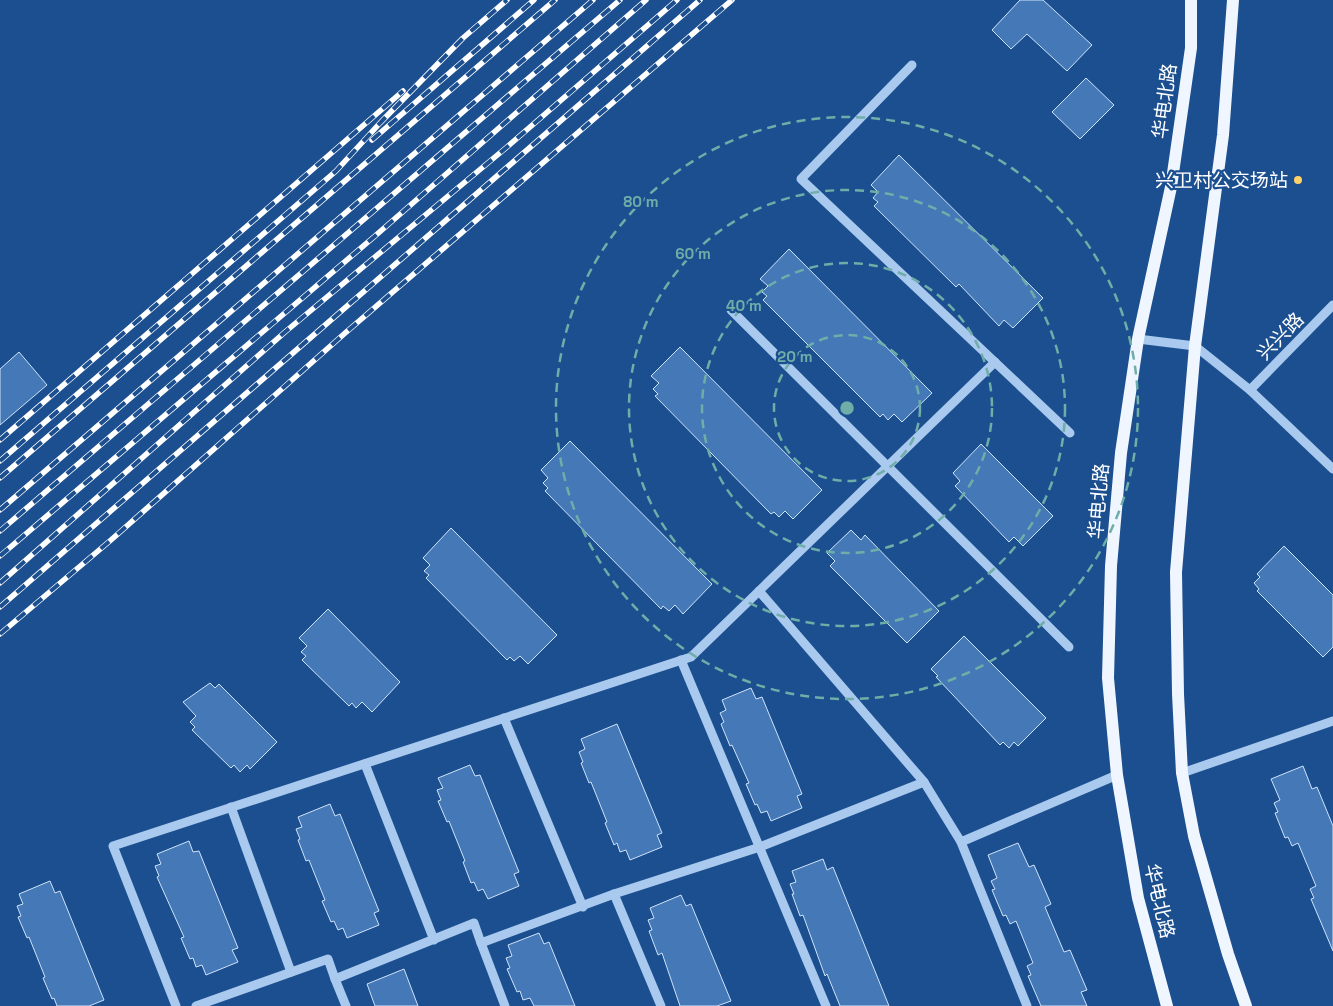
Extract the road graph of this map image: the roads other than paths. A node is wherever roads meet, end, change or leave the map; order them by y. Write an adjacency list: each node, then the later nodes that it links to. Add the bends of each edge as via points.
1 (1191, 0): 6 (main road, 华电北路, via 1191,48 1171,187)
2 (1233, 0): 7 (main road, via 1224,135)
3 (912, 65): 8 (street, via 801,179)
4 (1333, 305): 9 (street, 兴兴路)
5 (731, 310): 11 (street)
6 (1138, 339): 7 (street); 20 (main road, 华电北路, via 1121,453 1111,566 1108,678)
7 (1195, 346): 9 (street); 19 (main road, via 1176,572)
8 (995, 362): 10 (street); 11 (street)
9 (1250, 390): 12 (street)
10 (1070, 433)
11 (887, 466): 13 (street); 14 (street)
12 (1333, 469)
13 (759, 591): 15 (street, via 691,657); 21 (street)
14 (1069, 647)
15 (681, 660): 16 (street); 24 (street)
16 (504, 718): 18 (street); 26 (street)
17 (1333, 721): 19 (street)
18 (365, 764): 22 (street); 27 (street)
19 (1182, 773): 39 (main road, via 1194,836)
20 (1117, 775): 23 (street); 38 (main road, 华电北路, via 1138,898)
21 (924, 782): 23 (street); 24 (street)
22 (230, 807): 29 (street); 31 (street, via 113,846)
23 (961, 842): 37 (street)
24 (760, 847): 25 (street); 36 (street)
25 (614, 894): 26 (street); 35 (street)
26 (583, 907): 28 (street)
27 (434, 940): 28 (street, via 474,923); 30 (street)
28 (481, 943): 34 (street)
29 (291, 972): 30 (street, via 328,959); 32 (street)
30 (335, 979): 33 (street)
31 (176, 1006)
32 (196, 1006)
33 (346, 1006)
34 (505, 1006)
35 (661, 1006)
36 (826, 1006)
37 (1027, 1006)
38 (1167, 1006)
39 (1246, 1006)

